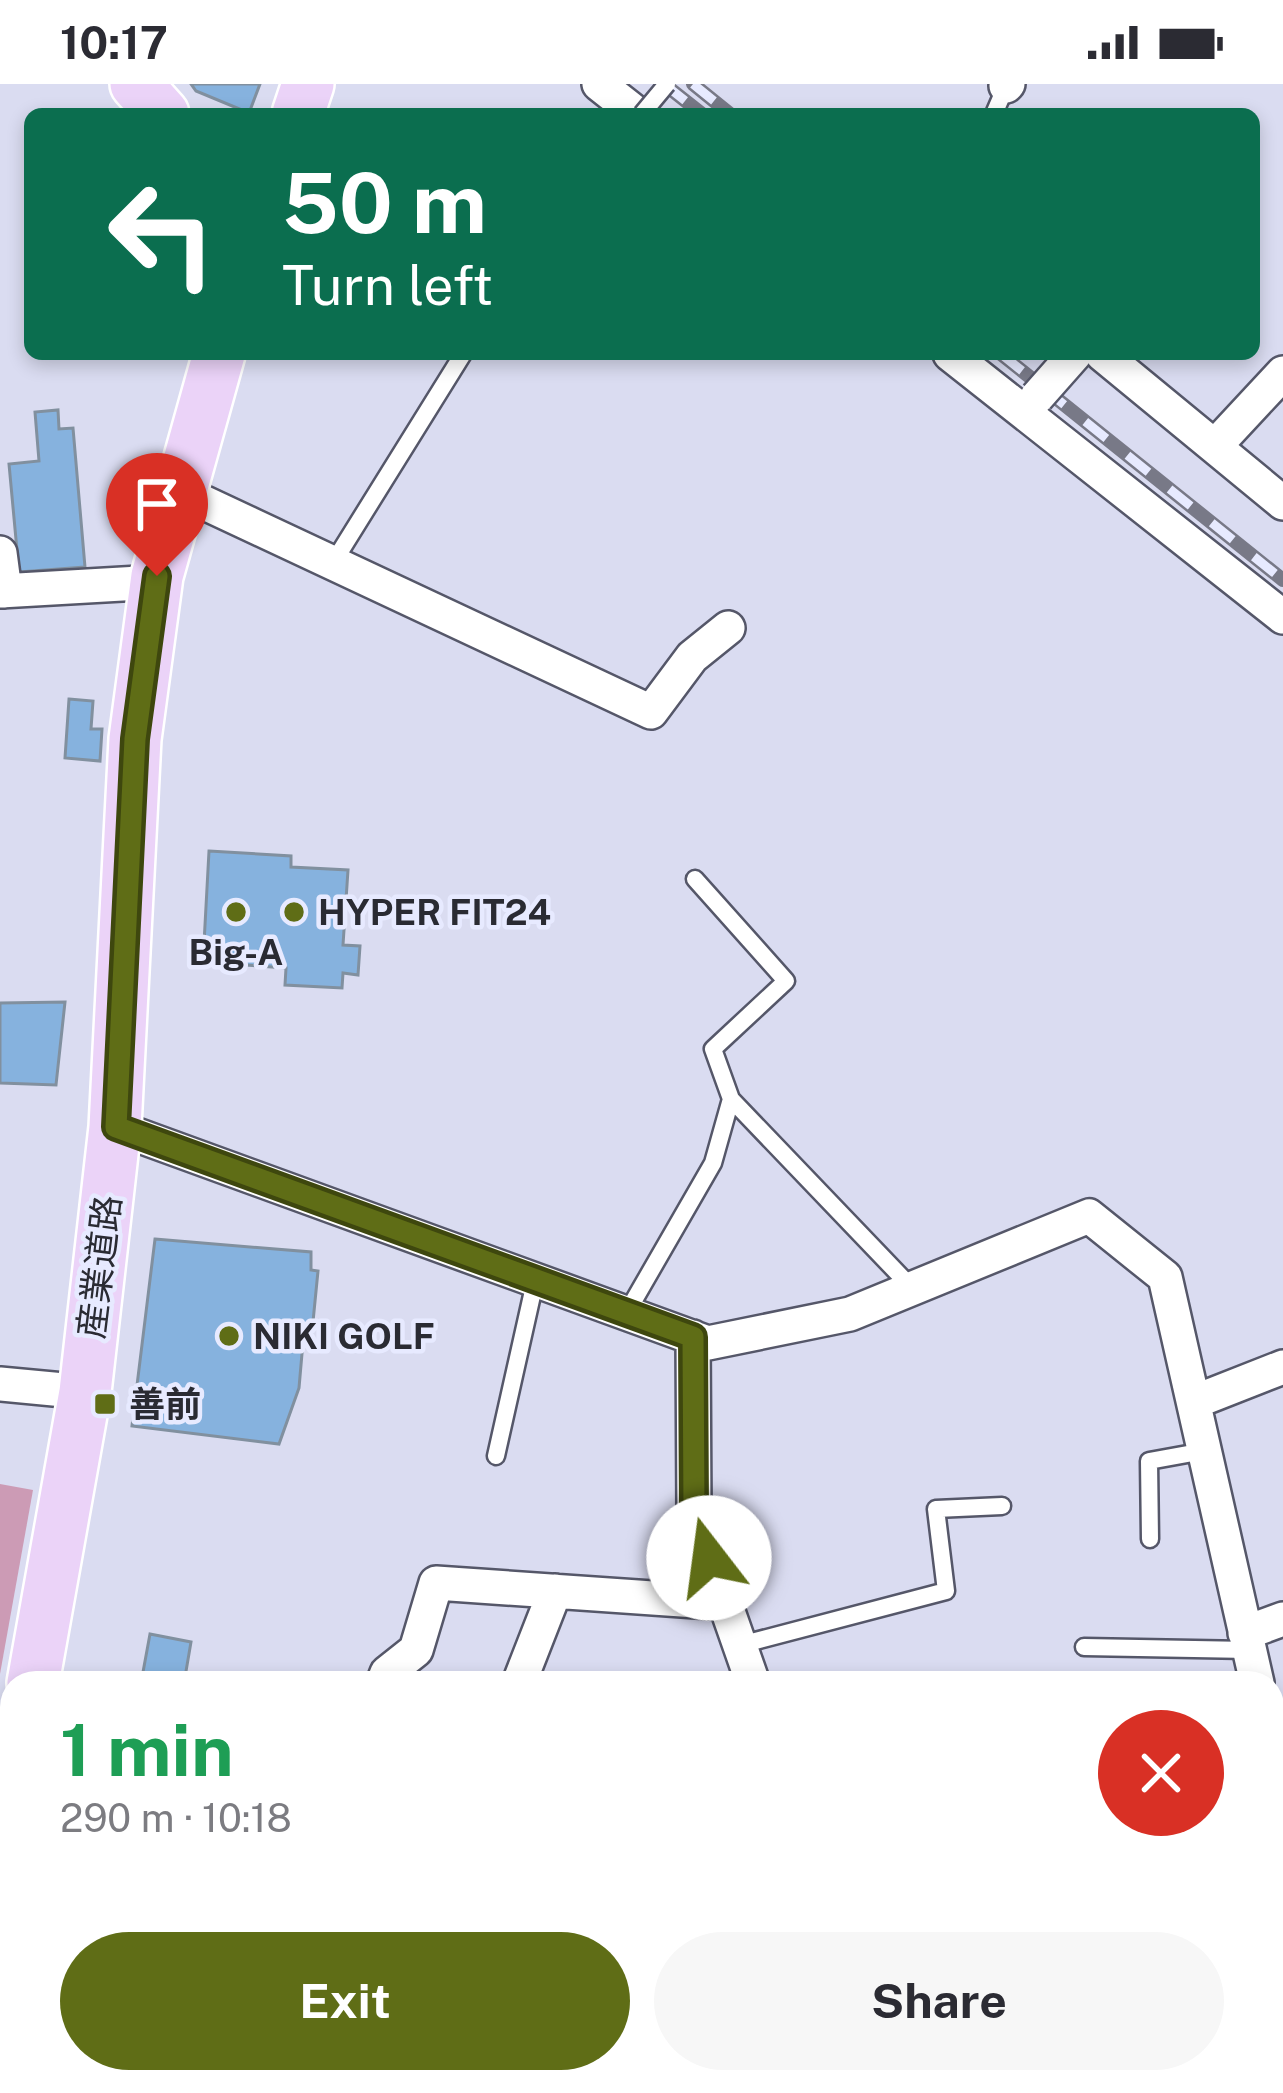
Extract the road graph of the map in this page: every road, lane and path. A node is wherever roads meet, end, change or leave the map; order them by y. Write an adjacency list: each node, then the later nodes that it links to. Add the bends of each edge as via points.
1 (136, 84): 4 (main road)
2 (599, 84): 5 (street)
3 (667, 84): 6 (lane, bridge)
4 (158, 108)
5 (631, 108)
6 (645, 108)
7 (217, 360): 15 (main road, 産業道路)
8 (459, 360): 18 (lane)
9 (959, 360): 13 (street)
10 (1070, 360): 13 (street, bridge)
11 (1109, 360): 14 (street)
12 (1283, 373): 14 (street)
13 (1030, 405): 21 (street)
14 (1216, 446): 16 (street)
15 (177, 490): 18 (street); 19 (main road, 産業道路)
16 (1283, 503)
17 (0, 553): 20 (street)
18 (333, 563): 22 (street, via 651,712 692,657)
19 (157, 581): 20 (street); 25 (main road, 産業道路, via 135,739)
20 (3, 591)
21 (1283, 617)
22 (728, 628)
23 (695, 879): 24 (lane, via 786,980 713,1048)
24 (731, 1100): 27 (lane); 28 (lane, via 713,1163)
25 (116, 1127): 26 (street); 32 (main road, 産業道路)
26 (535, 1282): 28 (street); 35 (lane)
27 (912, 1288): 29 (street, via 850,1314 708,1342); 33 (street, via 1089,1216 1166,1277)
28 (626, 1314): 29 (street)
29 (693, 1337): 39 (street, via 694,1513)
30 (1283, 1367): 33 (street)
31 (0, 1384): 32 (street)
32 (85, 1392): 44 (main road, 産業道路)
33 (1194, 1402): 34 (street)
34 (1204, 1451): 37 (lane, via 1149,1461); 41 (street)
35 (496, 1456)
36 (1003, 1506): 42 (lane, via 936,1509 946,1591)
37 (1150, 1539)
38 (556, 1591): 39 (street); 45 (street, via 436,1582 416,1650); 46 (street)
39 (725, 1603): 42 (street)
40 (1283, 1618): 41 (street)
41 (1247, 1641): 43 (lane); 48 (street)
42 (740, 1645): 47 (street)
43 (1084, 1647)
44 (35, 1671)
45 (390, 1671)
46 (523, 1671)
47 (749, 1671)
48 (1254, 1671)

